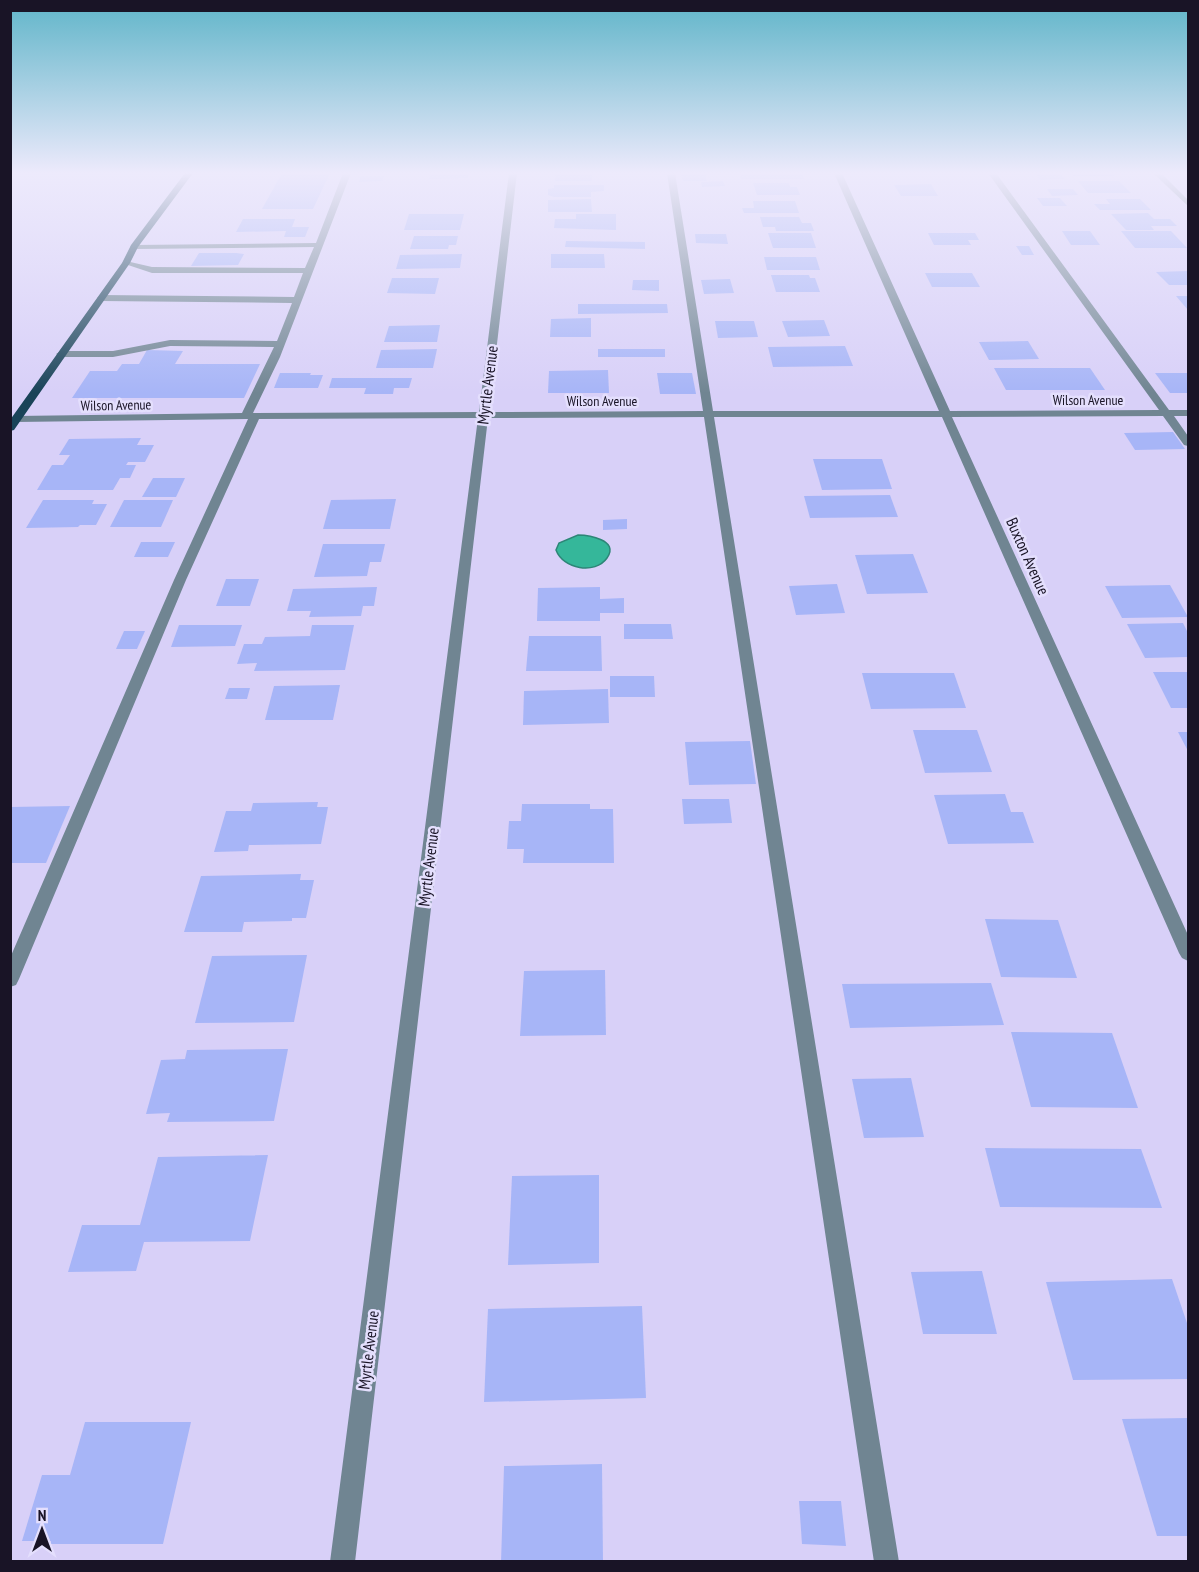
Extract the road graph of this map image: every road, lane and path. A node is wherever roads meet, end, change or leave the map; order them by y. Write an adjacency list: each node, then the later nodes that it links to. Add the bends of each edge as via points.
1 (193, 246): 7 (street)
2 (317, 246): 9 (street)
3 (504, 246): 16 (street, Myrtle Avenue)
4 (682, 246): 17 (street)
5 (871, 246): 18 (street, Buxton Avenue)
6 (1045, 246): 14 (street)
7 (134, 247): 8 (main road)
8 (126, 264): 9 (street, via 152,270); 10 (main road)
9 (308, 271): 11 (street)
10 (101, 298): 11 (street); 13 (main road)
11 (297, 300): 12 (street)
12 (279, 344): 13 (street, via 170,343 113,354); 19 (street)
13 (61, 354): 20 (main road)
14 (1167, 413): 15 (street, Wilson Avenue); 18 (street, Wilson Avenue); 21 (street)
15 (1188, 413)
16 (483, 414): 17 (street, Wilson Avenue); 19 (street, Wilson Avenue); 24 (street, Myrtle Avenue)
17 (708, 414): 18 (street, Wilson Avenue); 25 (street)
18 (946, 414): 22 (street, Buxton Avenue)
19 (251, 417): 20 (street, Wilson Avenue); 23 (street)
20 (14, 423)
21 (1188, 443)
22 (1188, 953)
23 (10, 979)
24 (342, 1562)
25 (887, 1562)

